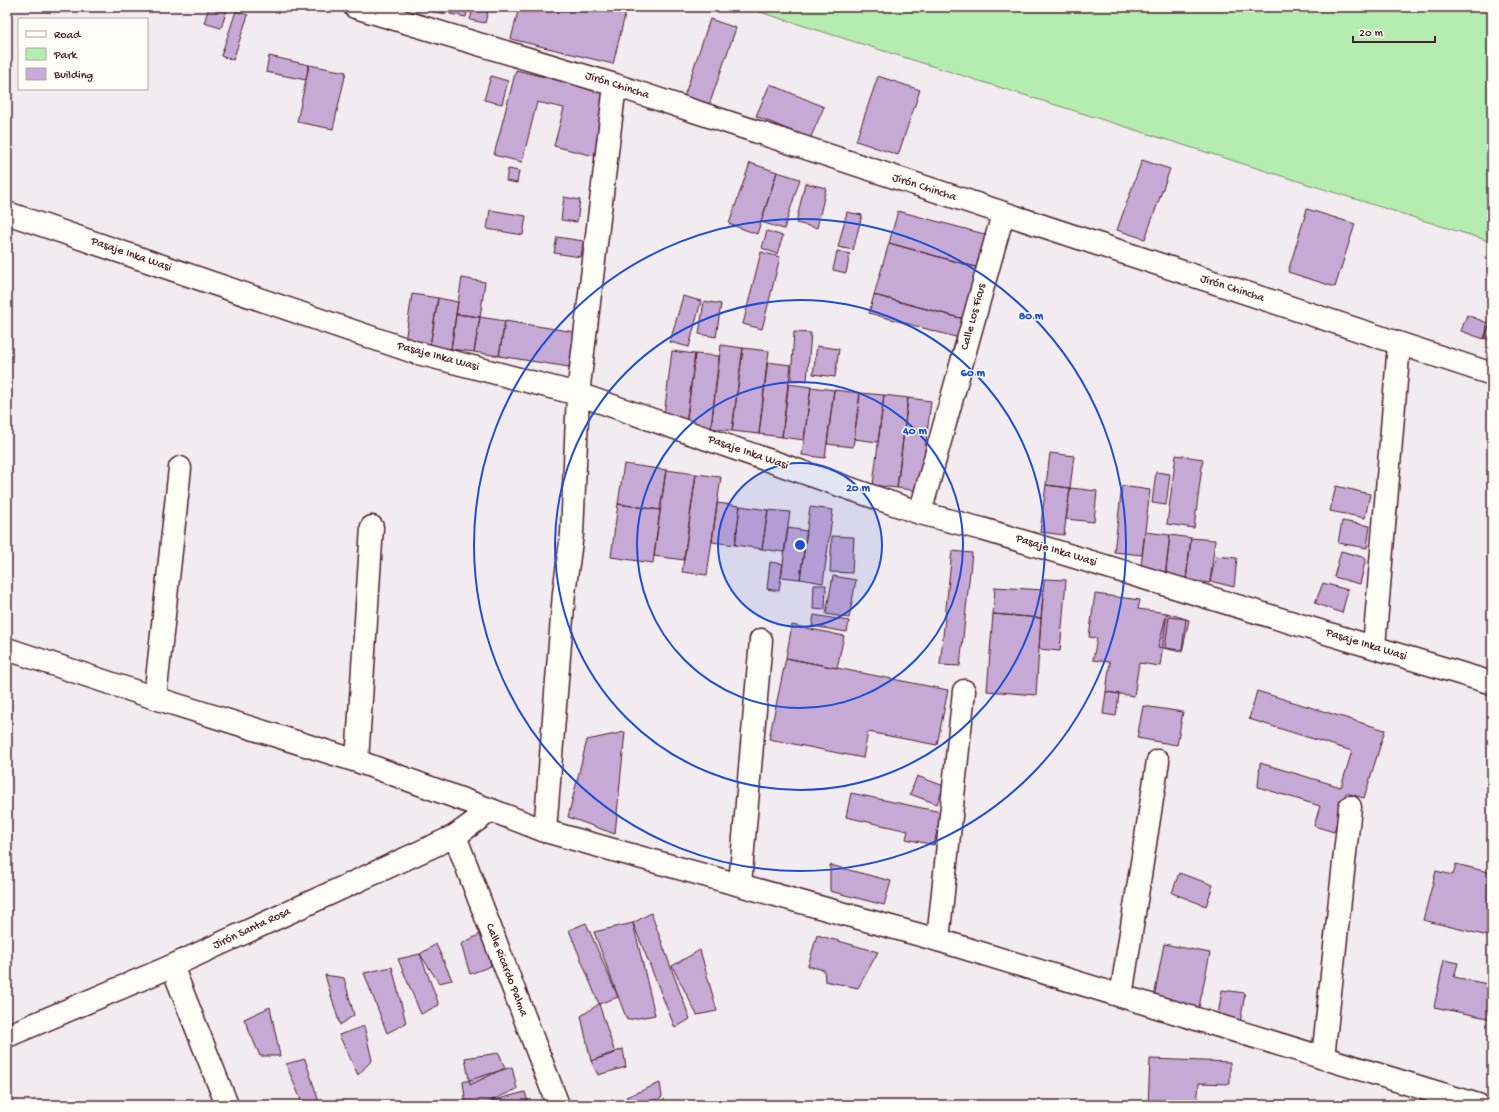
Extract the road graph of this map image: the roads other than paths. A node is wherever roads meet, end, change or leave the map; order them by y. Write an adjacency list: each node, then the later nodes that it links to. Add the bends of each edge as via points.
1 (355, 7): 2 (street, Jirón Chincha)
2 (615, 84): 4 (street, Jirón Chincha); 7 (street)
3 (7, 213): 7 (street, Pasaje Inka Wasi, via 414,352)
4 (1003, 214): 5 (street, Jirón Chincha); 9 (street, Calle Los Ficus)
5 (1399, 344): 6 (street, Jirón Chincha); 12 (street)
6 (1492, 374)
7 (578, 394): 9 (street, Pasaje Inka Wasi); 21 (street, via 572,534 564,593)
8 (180, 468): 16 (street)
9 (920, 513): 12 (street, Pasaje Inka Wasi, via 982,529)
10 (372, 526): 17 (street)
11 (761, 640): 23 (street)
12 (1374, 647): 14 (street, Pasaje Inka Wasi)
13 (7, 650): 16 (street)
14 (1492, 683)
15 (964, 691): 24 (street)
16 (155, 698): 17 (street)
17 (357, 761): 20 (street)
18 (1158, 761): 26 (street)
19 (1350, 807): 28 (street)
20 (491, 810): 21 (street); 22 (street, Jirón Santa Rosa)
21 (546, 831): 23 (street)
22 (455, 836): 25 (street, Jirón Santa Rosa); 30 (street, Calle Ricardo Palma)
23 (740, 884): 24 (street)
24 (938, 940): 26 (street)
25 (172, 966): 27 (street, Jirón Santa Rosa); 29 (street)
26 (1121, 996): 28 (street)
27 (7, 1036)
28 (1323, 1058): 31 (street)
29 (227, 1105)
30 (558, 1105)
31 (1478, 1105)

